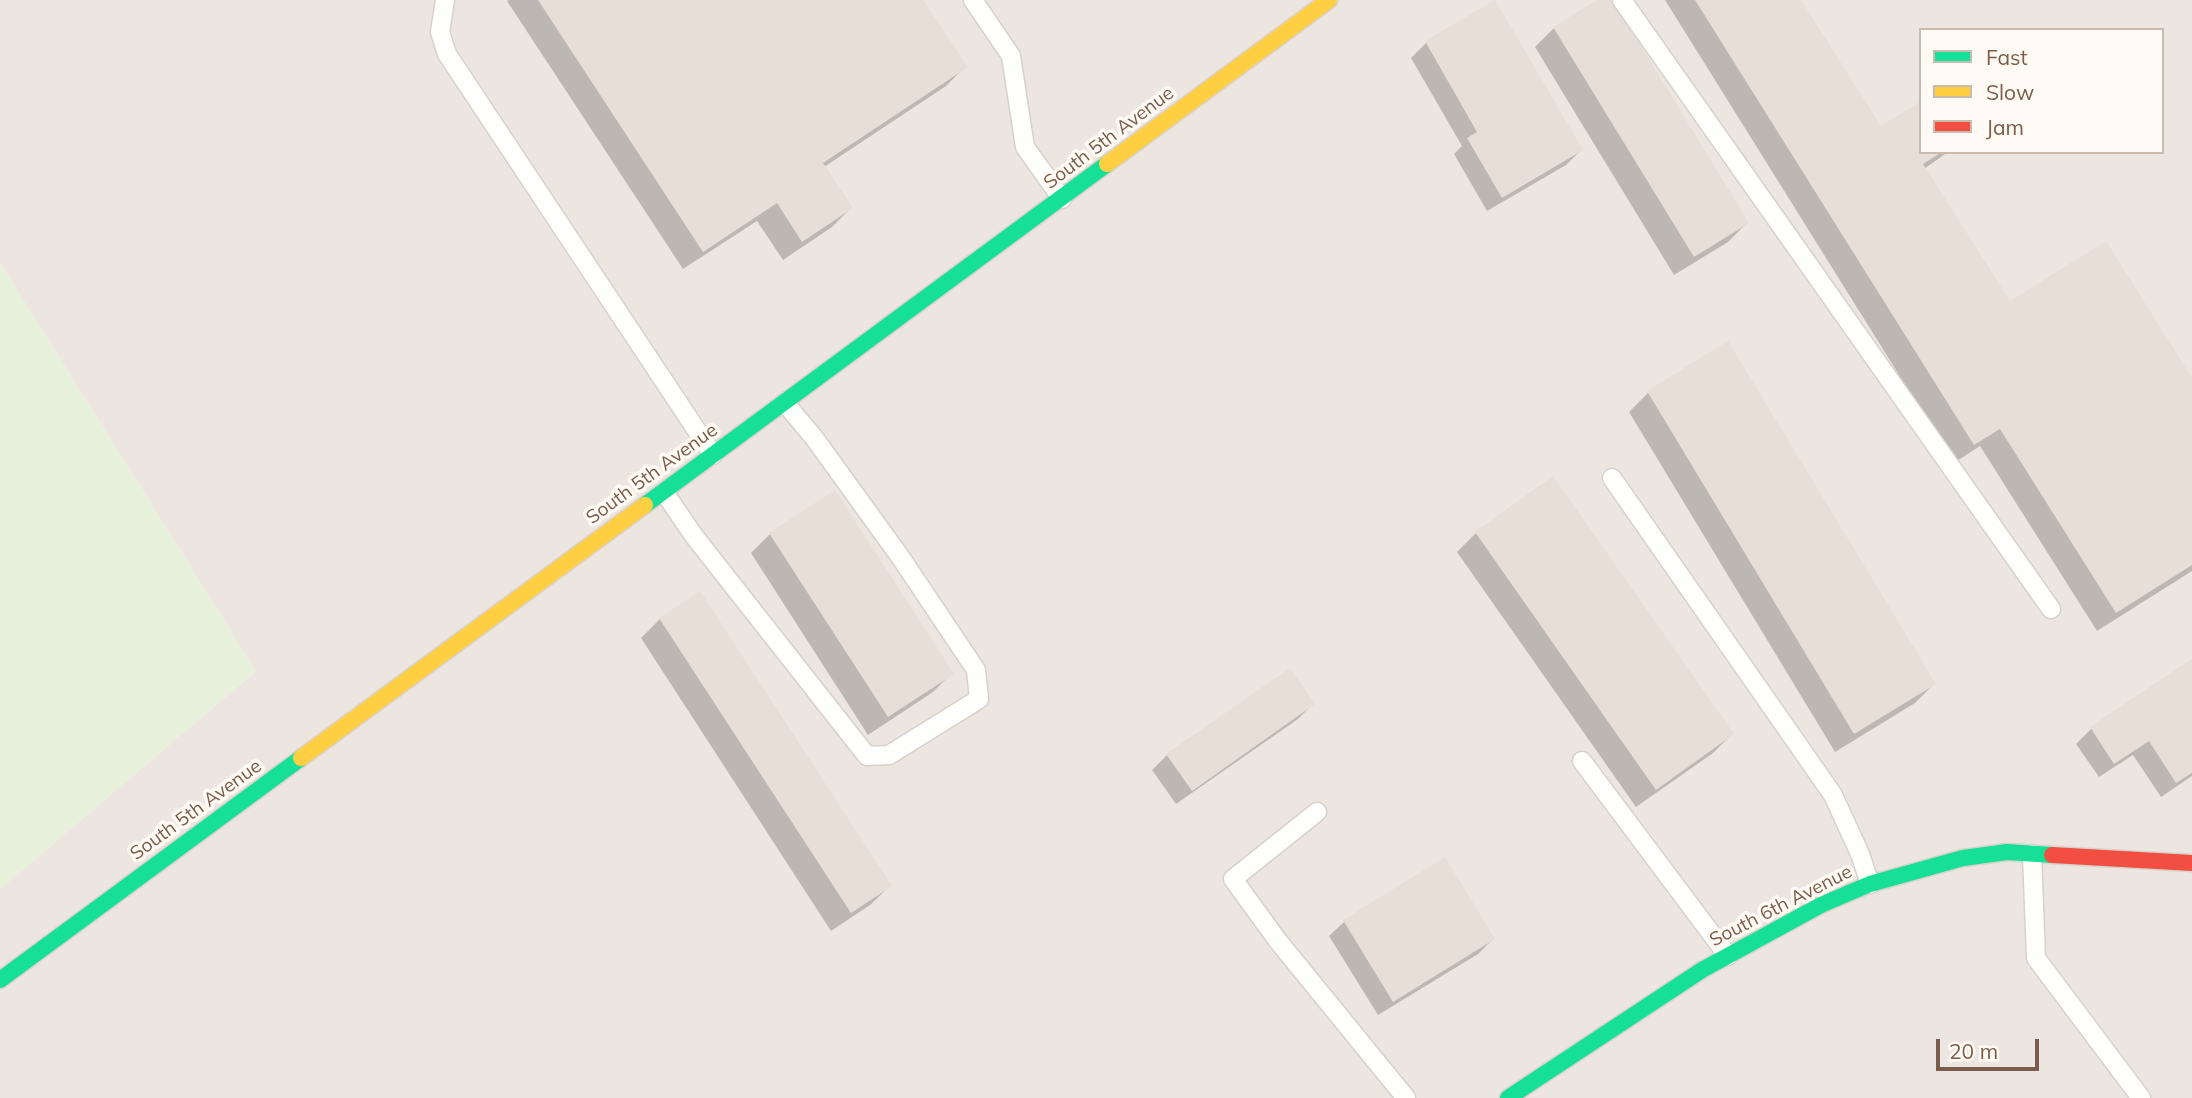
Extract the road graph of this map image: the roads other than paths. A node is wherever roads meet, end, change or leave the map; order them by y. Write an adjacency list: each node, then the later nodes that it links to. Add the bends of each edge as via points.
1 (445, 0): 7 (lane, via 440,32 447,54)
2 (973, 0): 5 (lane, via 1011,56 1025,147)
3 (1329, 0): 5 (street, South 5th Avenue)
4 (1622, 0): 10 (lane)
5 (1062, 199): 6 (street, South 5th Avenue)
6 (785, 403): 7 (street, South 5th Avenue); 9 (lane, via 901,558 976,670 979,699 889,755 867,756)
7 (713, 455): 9 (street, South 5th Avenue)
8 (1612, 478): 15 (lane, via 1833,795)
9 (664, 492): 17 (street, South 5th Avenue)
10 (2051, 609)
11 (1582, 761): 16 (lane)
12 (1317, 812): 18 (lane, via 1233,879)
13 (2032, 854): 14 (street, South 6th Avenue); 15 (street, South 6th Avenue, via 1963,858); 20 (lane, via 2036,958)
14 (2192, 863)
15 (1870, 884): 16 (street, South 6th Avenue)
16 (1728, 956): 19 (street, South 6th Avenue)
17 (0, 980)
18 (1406, 1098)
19 (1508, 1098)
20 (2141, 1098)

